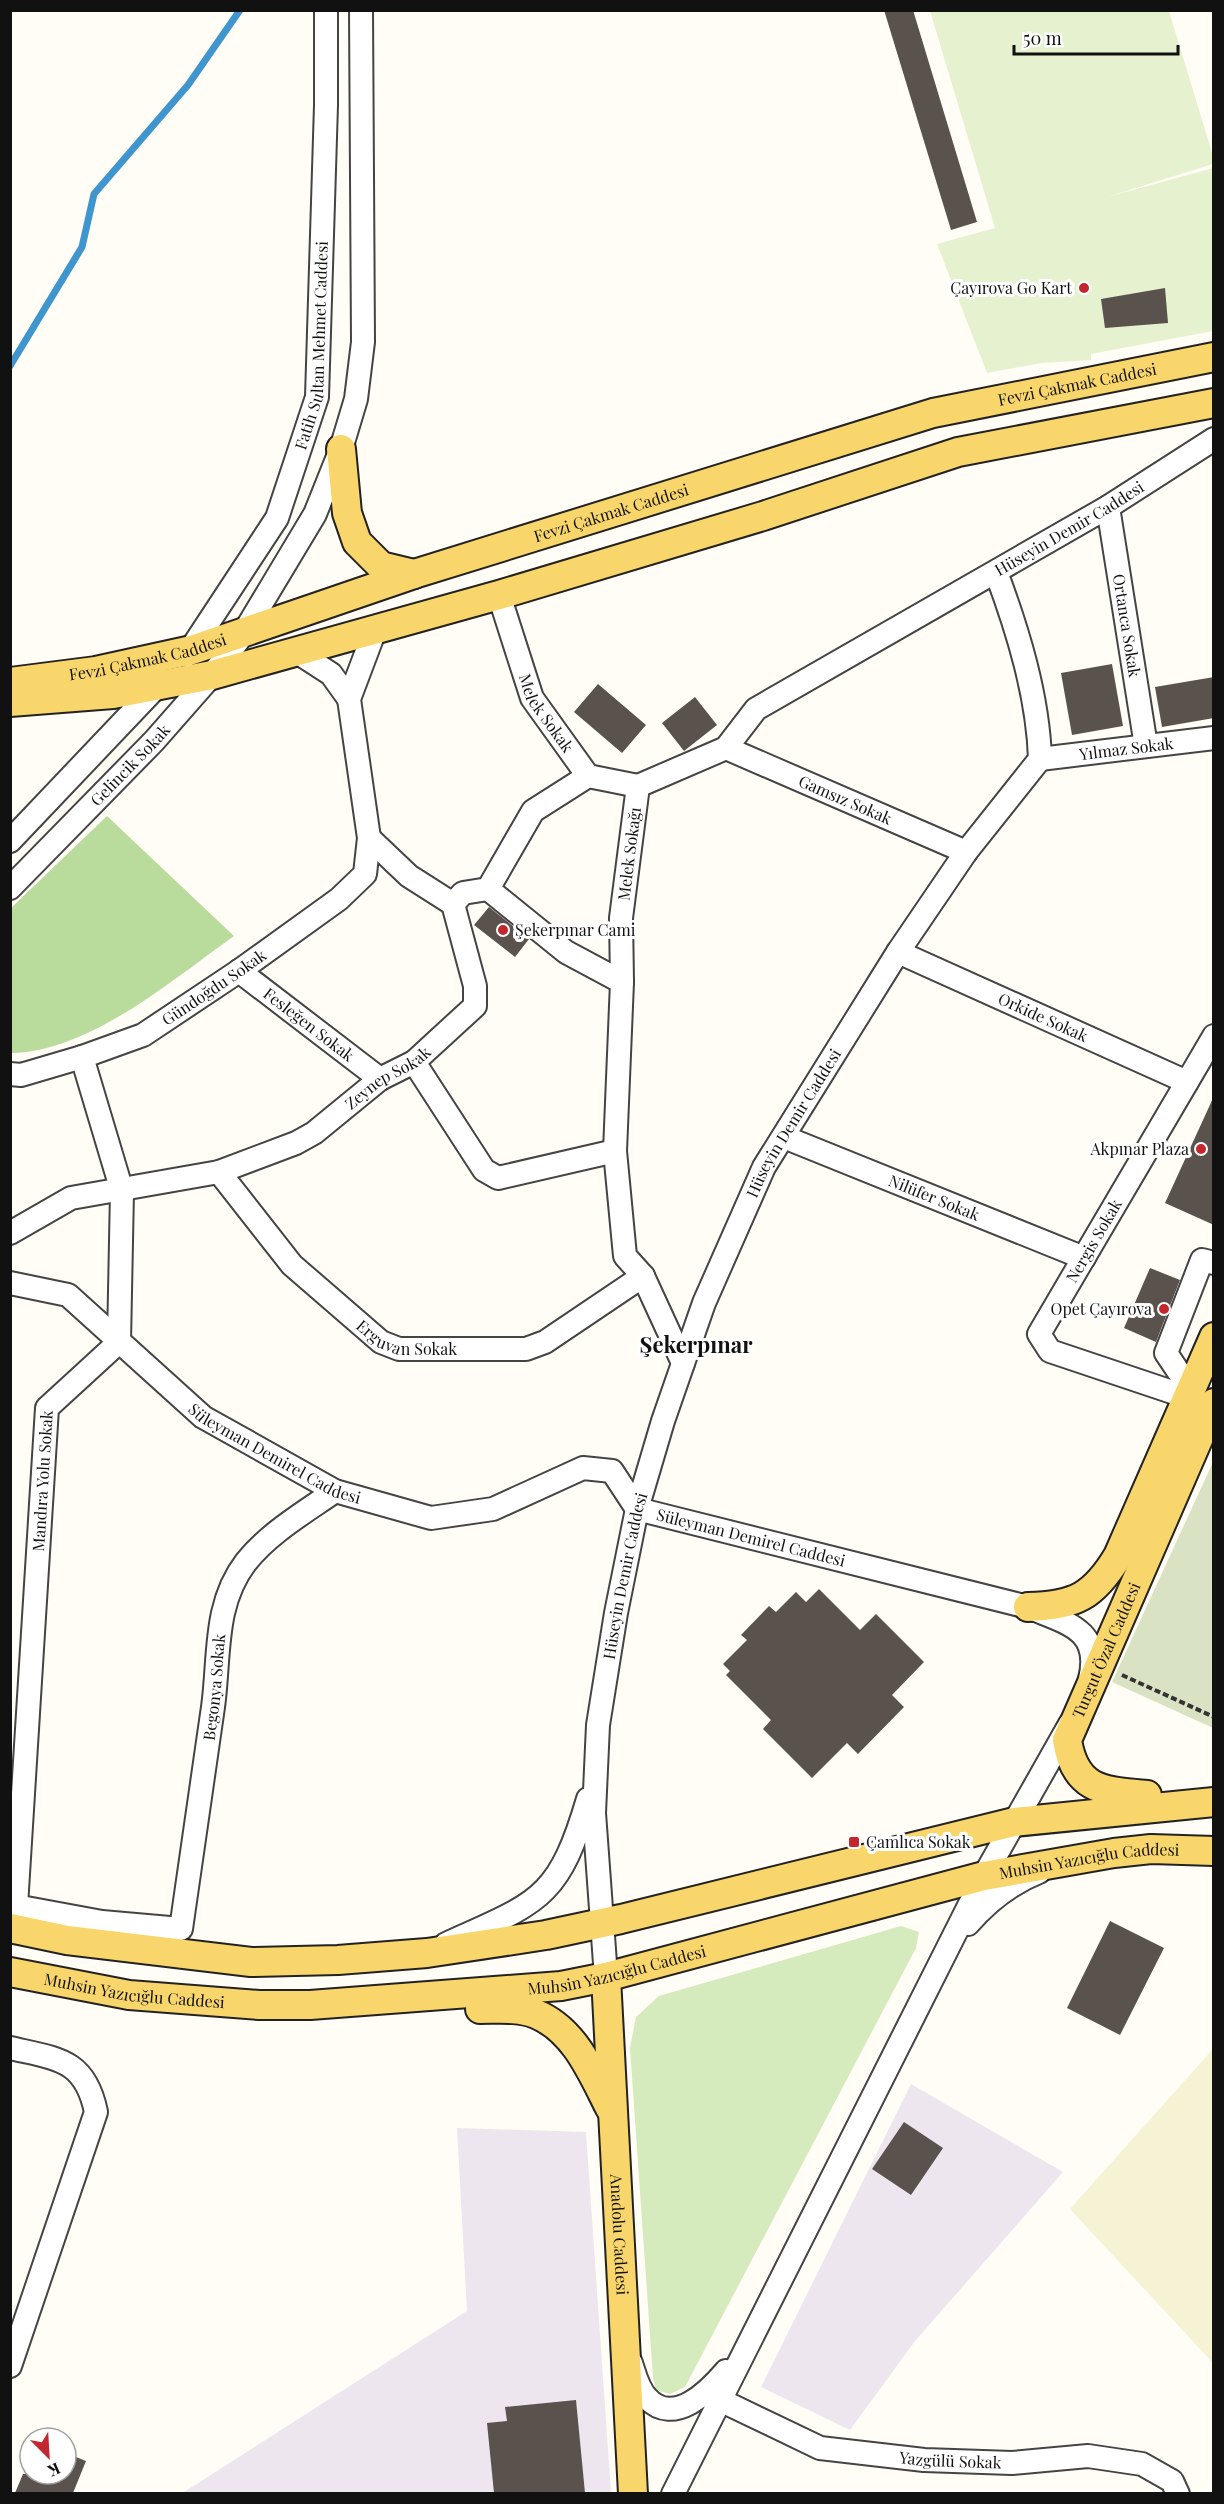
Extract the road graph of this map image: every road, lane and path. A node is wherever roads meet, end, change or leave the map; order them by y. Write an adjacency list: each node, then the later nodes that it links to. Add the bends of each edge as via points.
1 (326, 10): 13 (street, Fatih Sultan Mehmet Caddesi, via 317,397 277,518)
2 (361, 10): 6 (street, via 363,342 356,399)
3 (1214, 357): 9 (main road, Fevzi Çakmak Caddesi, via 933,413)
4 (1214, 402): 10 (main road, Fevzi Çakmak Caddesi, via 958,452 774,513)
5 (1214, 440): 7 (street, Hüseyin Demir Caddesi)
6 (341, 449): 9 (main road, via 347,513 357,542 381,566); 12 (street, via 315,514)
7 (1108, 507): 8 (street, Hüseyin Demir Caddesi); 21 (street, Ortanca Sokak)
8 (996, 572): 22 (street, Melek Sokağı, via 756,709); 23 (street, Hüseyin Demir Caddesi, via 1039,722)
9 (414, 574): 12 (main road, Fevzi Çakmak Caddesi)
10 (499, 595): 11 (main road, Fevzi Çakmak Caddesi); 24 (street, Melek Sokak, via 532,698)
11 (375, 630): 14 (main road, Fevzi Çakmak Caddesi); 18 (street)
12 (243, 634): 13 (main road, Fevzi Çakmak Caddesi); 15 (street, Gelincik Sokak)
13 (192, 650): 16 (main road, Fevzi Çakmak Caddesi, via 96,672); 17 (street, Gelincik Sokak)
14 (297, 651): 15 (main road, Fevzi Çakmak Caddesi); 18 (street, via 331,674)
15 (212, 675): 17 (main road, Fevzi Çakmak Caddesi); 29 (street, Gelincik Sokak, via 154,741)
16 (10, 682)
17 (158, 685): 19 (main road, Fevzi Çakmak Caddesi, via 113,694); 27 (street, Gelincik Sokak)
18 (349, 699): 26 (street, Gündoğdu Sokak)
19 (10, 702)
20 (1214, 738): 21 (street, Yılmaz Sokak)
21 (1146, 746): 23 (street, Yılmaz Sokak)
22 (726, 748): 25 (street, Melek Sokağı); 28 (street, Gamsız Sokak)
23 (1040, 759): 28 (street, Hüseyin Demir Caddesi)
24 (588, 776): 25 (street); 30 (street, via 534,811)
25 (638, 786): 34 (street, Melek Sokağı, via 621,918)
26 (369, 838): 31 (street, via 409,876); 33 (street, Gündoğdu Sokak, via 365,874 339,899)
27 (10, 841)
28 (966, 852): 32 (street, Hüseyin Demir Caddesi)
29 (10, 888)
30 (488, 889): 31 (street, via 463,893); 34 (street, via 566,952)
31 (453, 904): 37 (street, Zeynep Sokak, via 475,986 475,1006)
32 (898, 952): 40 (street, Orkide Sokak); 41 (street, Hüseyin Demir Caddesi)
33 (239, 971): 36 (street, Gündoğdu Sokak, via 143,1035); 39 (street, Fesleğen Sokak)
34 (622, 982): 42 (street, Melek Sokağı)
35 (1214, 1036): 40 (street, Nergis Sokak)
36 (82, 1057): 38 (street, Gündoğdu Sokak, via 21,1075); 44 (street)
37 (414, 1062): 39 (street, Zeynep Sokak); 42 (street, via 484,1170 498,1178)
38 (10, 1074)
39 (380, 1079): 43 (street, Zeynep Sokak, via 305,1138)
40 (1187, 1082): 46 (street, Nergis Sokak)
41 (784, 1137): 46 (street, Nilüfer Sokak); 52 (street, Hüseyin Demir Caddesi, via 764,1167 740,1218)
42 (615, 1151): 48 (street, Melek Sokağı, via 625,1256)
43 (219, 1172): 44 (street, Zeynep Sokak); 48 (street, Erguvan Sokak, via 292,1265 381,1342 399,1349 526,1349 545,1342)
44 (122, 1191): 45 (street, Zeynep Sokak, via 71,1198); 51 (street)
45 (10, 1233)
46 (1084, 1258): 53 (street, Nergis Sokak, via 1039,1334 1050,1351)
47 (1214, 1263): 53 (street, via 1202,1260 1166,1353)
48 (643, 1276): 52 (street, Melek Sokağı)
49 (10, 1283): 51 (street, Süleyman Demirel Caddesi, via 68,1295)
50 (1214, 1336): 53 (main road, Turgut Özal Caddesi)
51 (119, 1342): 54 (street, Süleyman Demirel Caddesi, via 203,1416); 68 (street, Mandıra Yolu Sokak, via 47,1408)
52 (683, 1363): 55 (street, Hüseyin Demir Caddesi)
53 (1197, 1396): 58 (main road, Turgut Özal Caddesi, via 1109,1572 1083,1597 1056,1606); 59 (main road, Turgut Özal Caddesi)
54 (335, 1491): 55 (street, Süleyman Demirel Caddesi, via 431,1518 493,1509 583,1468 612,1471); 68 (street, Begonya Sokak, via 280,1530 246,1562 227,1594 218,1637 215,1695 181,1929)
55 (637, 1509): 56 (street, Süleyman Demirel Caddesi); 57 (street, Hüseyin Demir Caddesi)
56 (695, 1524): 57 (street, via 652,1528 634,1546); 58 (street, Süleyman Demirel Caddesi)
57 (625, 1570): 62 (street, Hüseyin Demir Caddesi, via 600,1713)
58 (1028, 1607): 60 (street, Süleyman Demirel Caddesi, via 1074,1627 1089,1642 1093,1662)
59 (1099, 1665): 60 (main road, Turgut Özal Caddesi); 61 (path)
60 (1083, 1700): 63 (main road, Turgut Özal Caddesi, via 1067,1740 1077,1772 1089,1785 1108,1791); 64 (street, Süleyman Demirel Caddesi)
61 (1214, 1717)
62 (594, 1777): 69 (street, Hüseyin Demir Caddesi); 71 (street, via 575,1843 566,1863 541,1896 520,1910)
63 (1211, 1802): 64 (main road)
64 (1014, 1822): 67 (street, Süleyman Demirel Caddesi); 69 (main road)
65 (1214, 1851): 66 (main road, Muhsin Yazıcığlu Caddesi, via 1152,1849)
66 (1077, 1858): 67 (main road, Muhsin Yazıcığlu Caddesi); 70 (street, via 1026,1877 1003,1891 985,1905)
67 (984, 1875): 70 (street, Süleyman Demirel Caddesi); 73 (main road, Muhsin Yazıcığlu Caddesi)
68 (12, 1913): 71 (main road, via 67,1940 250,1962)
69 (602, 1923): 71 (main road); 73 (street, Hüseyin Demir Caddesi)
70 (946, 1951): 77 (street)
71 (427, 1953)
72 (10, 1972): 74 (main road, Muhsin Yazıcığlu Caddesi, via 129,1995)
73 (606, 1977): 74 (main road, Muhsin Yazıcığlu Caddesi, via 561,1986); 76 (main road, Anadolu Caddesi)
74 (310, 2005): 76 (main road, via 516,2009 536,2014 573,2041)
75 (10, 2048): 79 (street, via 80,2071 92,2092 96,2112)
76 (614, 2115): 78 (main road, Anadolu Caddesi)
77 (749, 2343): 78 (street, via 711,2389 696,2401 669,2408 656,2406 646,2398); 80 (street)
78 (627, 2350): 81 (main road, Anadolu Caddesi)
79 (10, 2366)
80 (720, 2400): 82 (street); 83 (street, Yazgülü Sokak, via 820,2448 924,2460 1012,2463 1088,2456 1142,2464 1172,2481)
81 (633, 2493)
82 (673, 2493)
83 (1178, 2493)

